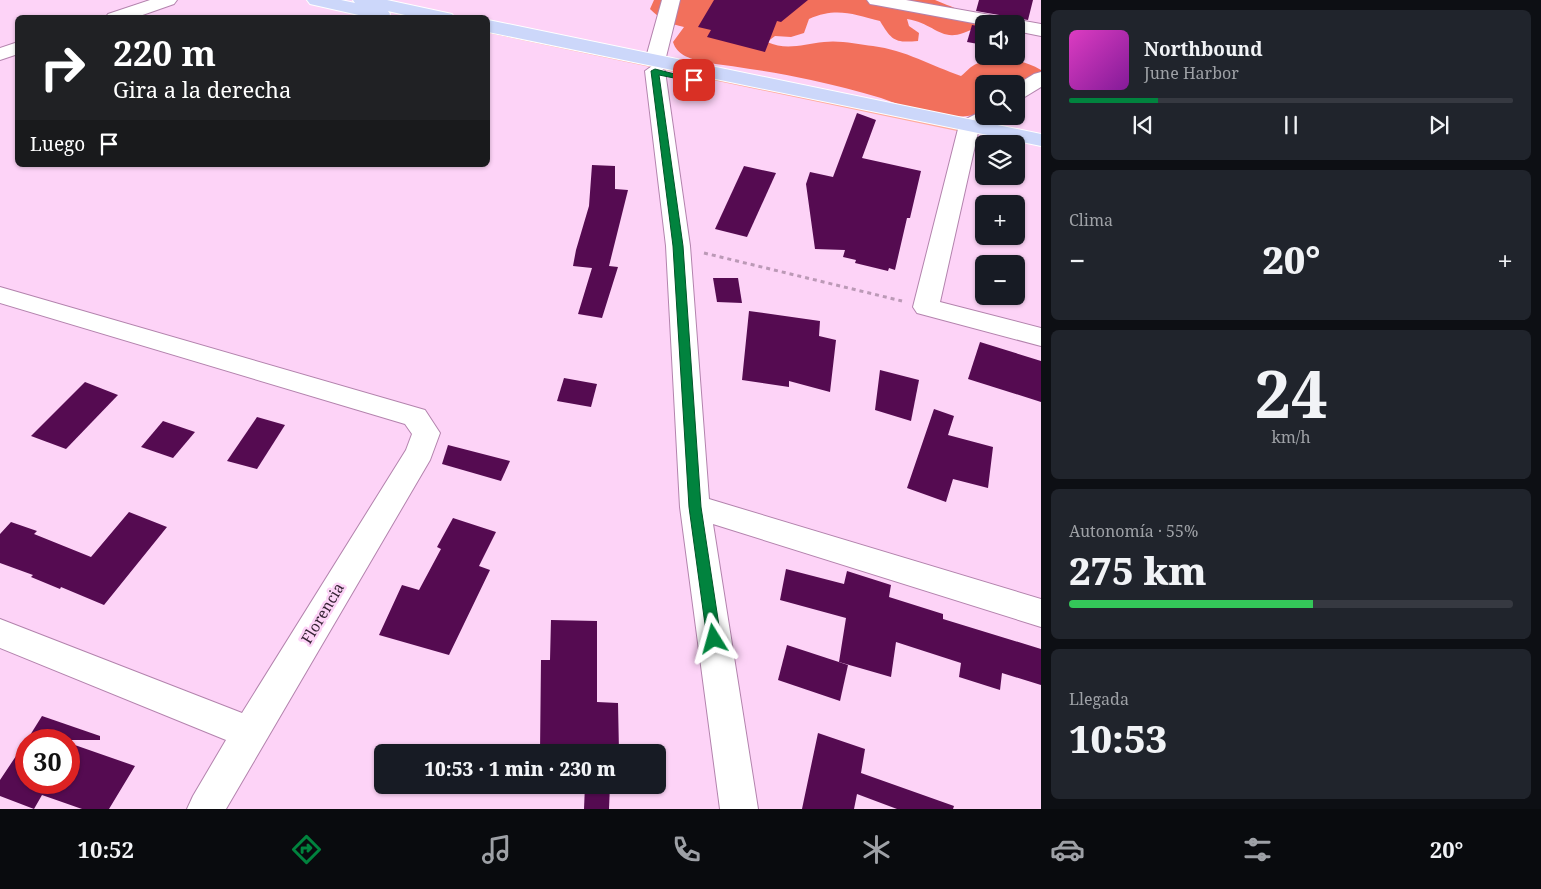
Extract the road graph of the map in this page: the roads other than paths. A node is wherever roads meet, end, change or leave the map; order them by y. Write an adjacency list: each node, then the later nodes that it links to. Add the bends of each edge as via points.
1 (168, 0): 6 (street)
2 (316, 0): 7 (main road)
3 (362, 0): 8 (main road)
4 (671, 0): 16 (street)
5 (876, 0): 9 (street)
6 (123, 15)
7 (386, 15)
8 (432, 15)
9 (975, 18)
10 (490, 26): 16 (main road)
11 (1025, 27): 12 (street)
12 (1041, 30)
13 (490, 36): 16 (main road)
14 (15, 49): 15 (street)
15 (0, 54)
16 (655, 66): 19 (main road); 26 (street, via 678,246)
17 (1041, 78): 18 (street)
18 (1025, 88)
19 (973, 126): 20 (main road); 21 (main road); 25 (street, via 926,308)
20 (984, 135)
21 (1041, 140)
22 (1025, 150): 23 (main road)
23 (1041, 153)
24 (0, 295): 29 (street, Florencia, via 415,416 426,433 420,452)
25 (1041, 337)
26 (695, 507): 27 (street); 31 (street)
27 (1041, 613)
28 (0, 633): 29 (street)
29 (250, 733): 30 (street, Florencia)
30 (206, 809)
31 (740, 809)

